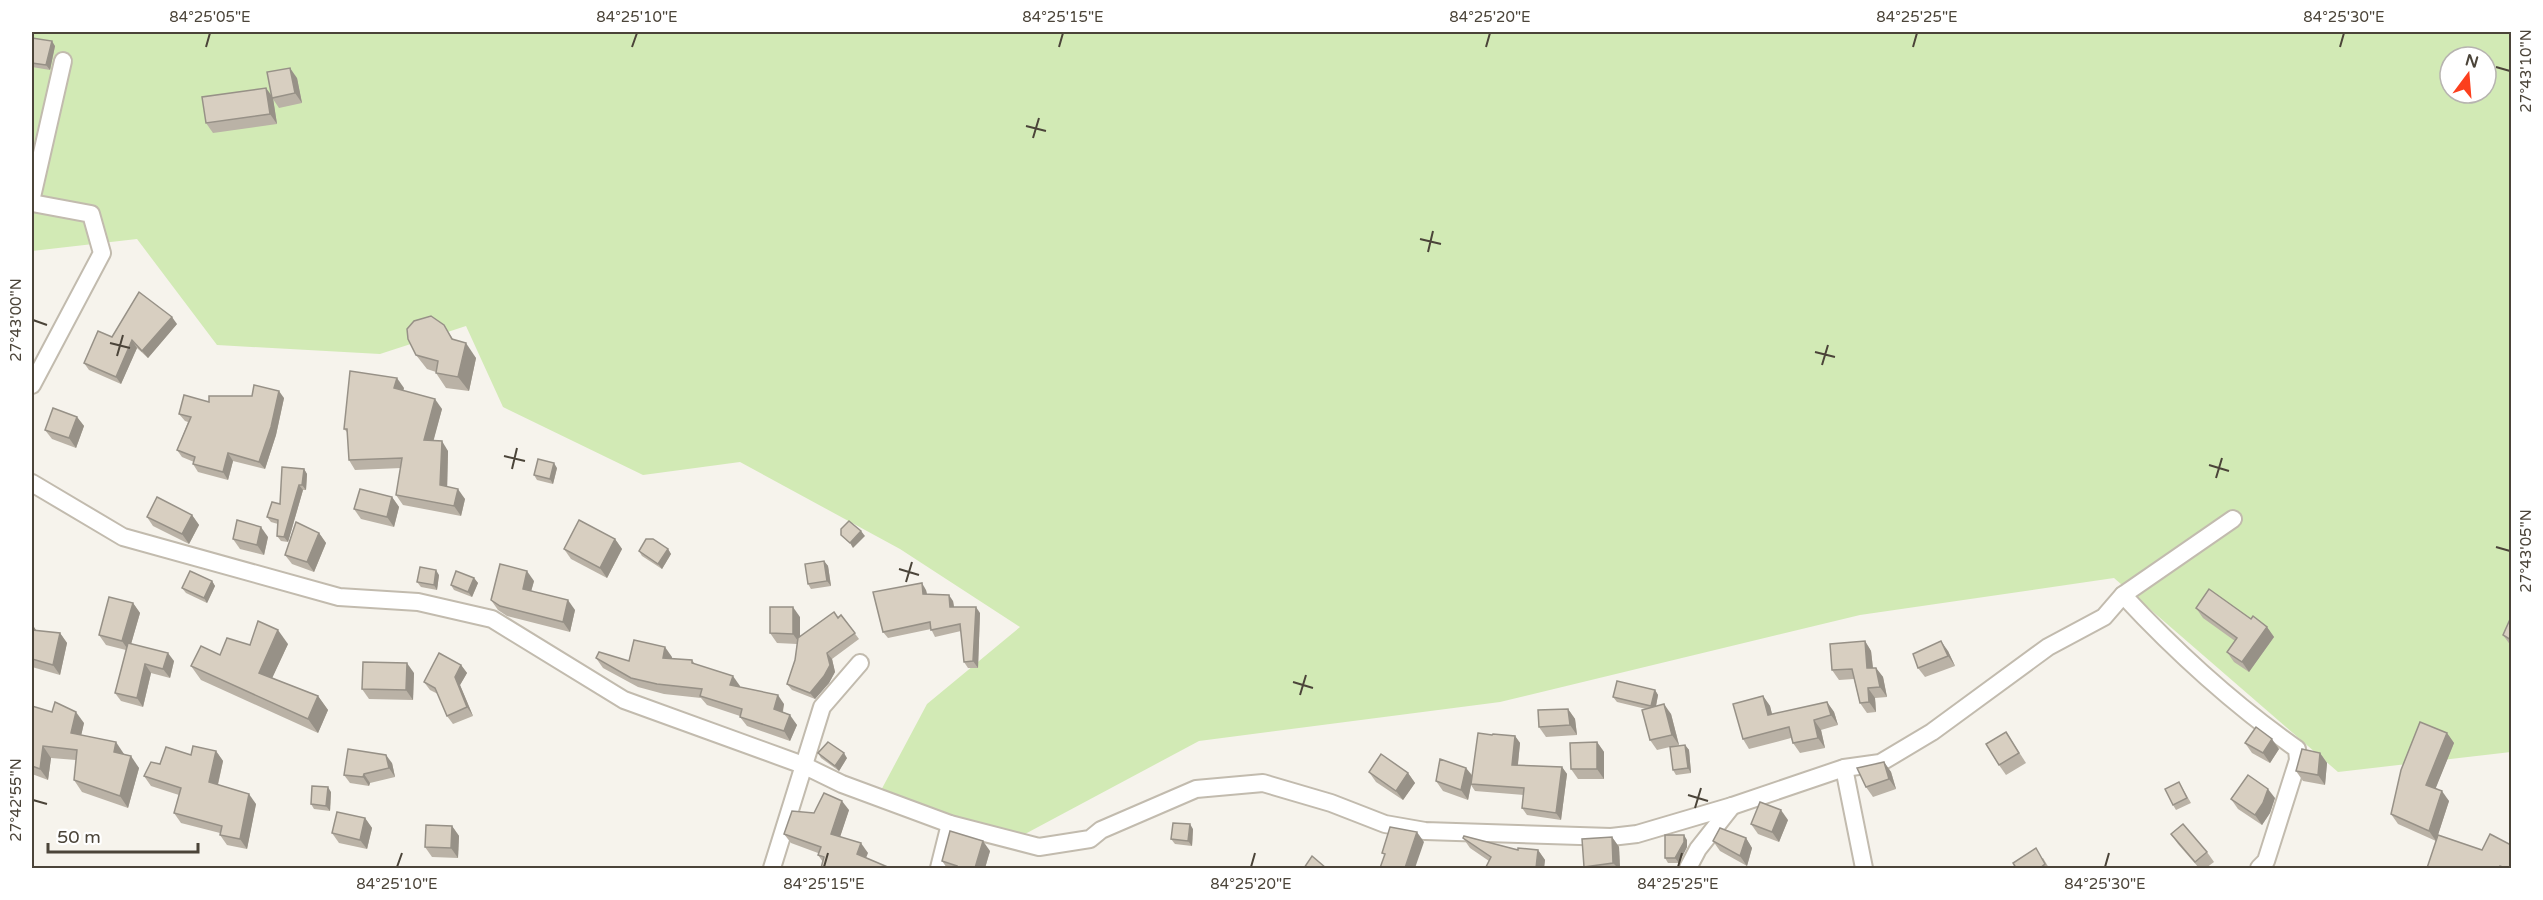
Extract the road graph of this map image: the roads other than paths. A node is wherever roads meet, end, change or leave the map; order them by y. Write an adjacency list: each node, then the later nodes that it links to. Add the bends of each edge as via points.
1 (63, 61): 2 (street)
2 (32, 197)
3 (32, 203): 4 (street, via 91,214 102,253)
4 (32, 385)
5 (32, 483): 9 (street, via 123,537 339,597 418,602 492,619 624,700)
6 (2233, 519): 7 (street)
7 (2123, 596): 10 (street, via 2104,617 2048,647 1915,743 1880,763); 17 (street, via 2169,645 2257,721 2297,749 2298,760 2266,861)
8 (860, 663): 9 (street, via 822,706)
9 (803, 765): 12 (street, via 842,784); 13 (street)
10 (1844, 768): 11 (street); 16 (street)
11 (1732, 807): 12 (street, via 1637,834 1611,837 1464,833 1385,824 1263,783 1196,789 1090,838 1039,847); 15 (street, via 1698,849)
12 (950, 824): 14 (street)
13 (772, 868)
14 (939, 868)
15 (1688, 868)
16 (1864, 868)
17 (2259, 868)

